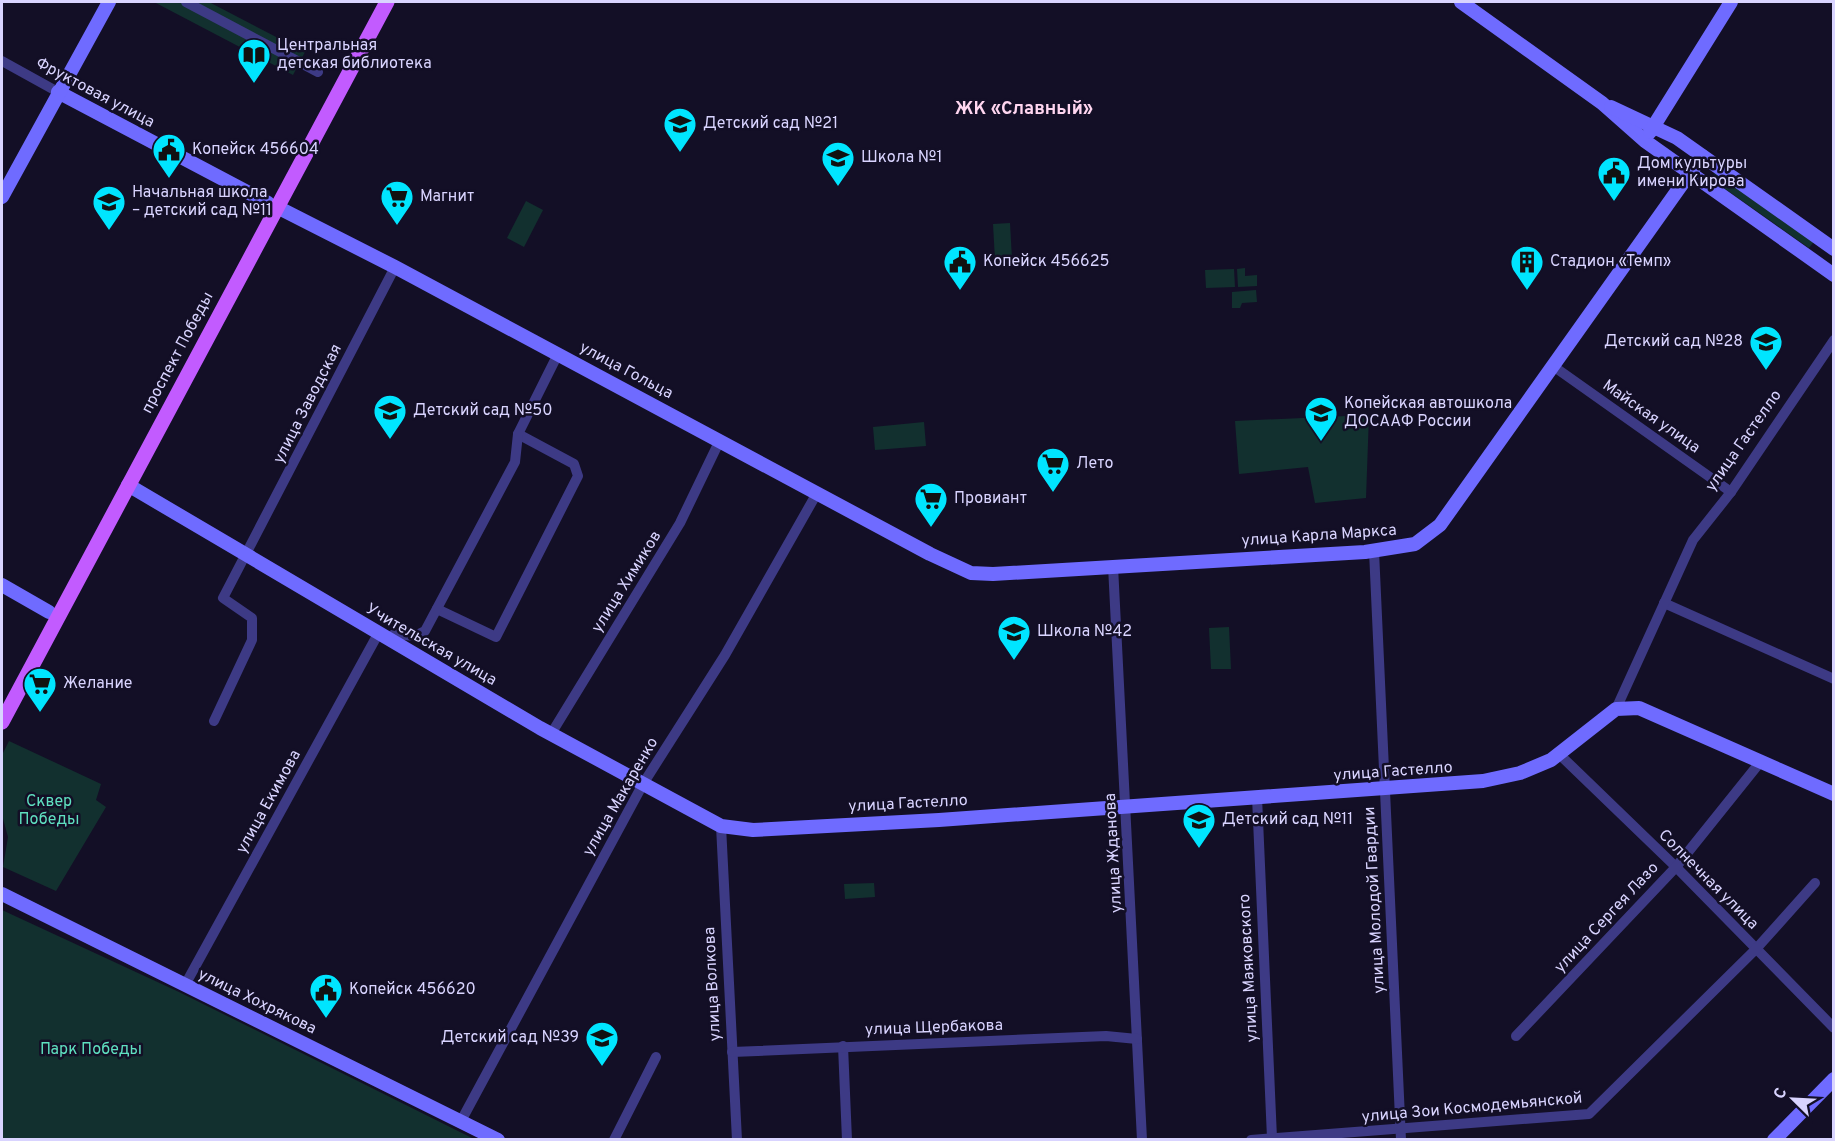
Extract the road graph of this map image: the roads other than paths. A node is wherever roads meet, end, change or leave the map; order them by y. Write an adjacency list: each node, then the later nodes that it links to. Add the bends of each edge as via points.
1 (109, 2): 9 (street)
2 (186, 2): 8 (street)
3 (376, 2): 16 (main road, проспект Победы)
4 (387, 2): 16 (main road, проспект Победы)
5 (1461, 2): 10 (street)
6 (1731, 2): 11 (street)
7 (2, 61): 9 (street, Фруктовая улица)
8 (318, 72)
9 (57, 92): 15 (street); 16 (street, Фруктовая улица)
10 (1602, 104): 11 (street); 12 (street)
11 (1654, 125): 12 (street); 13 (street)
12 (1645, 141): 14 (street)
13 (1702, 156): 14 (street, улица Карла Маркса); 17 (street)
14 (1690, 173): 19 (street); 24 (street, улица Карла Маркса)
15 (2, 197)
16 (273, 205): 20 (street, улица Гольца); 27 (main road, проспект Победы)
17 (1820, 240): 18 (street); 19 (street)
18 (1833, 249)
19 (1807, 256): 21 (street)
20 (395, 267): 23 (street, улица Гольца); 31 (street, улица Заводская)
21 (1833, 275)
22 (1833, 340): 28 (street, улица Гастелло)
23 (558, 354): 25 (street); 26 (street, улица Гольца)
24 (1553, 366): 28 (street, Майская улица); 30 (street, улица Карла Маркса, via 1440,525 1415,544)
25 (518, 434): 36 (street, via 515,462); 36 (street, via 574,464 578,476 496,638)
26 (720, 440): 29 (street, улица Гольца); 44 (street, улица Химиков, via 680,523)
27 (123, 482): 31 (street, Учительская улица); 37 (main road, проспект Победы)
28 (1731, 492): 35 (street, улица Гастелло, via 1693,540)
29 (817, 493): 33 (street, улица Гольца); 47 (street, улица Макаренко, via 725,656)
30 (1374, 551): 32 (street, улица Карла Маркса); 48 (street, улица Молодой Гвардии)
31 (245, 554): 38 (street, Учительская улица); 42 (street, улица Заводская, via 223,598 252,618 252,640)
32 (1113, 566): 33 (street, улица Карла Маркса, via 984,574); 51 (street, улица Жданова)
33 (957, 568)
34 (2, 585): 37 (street)
35 (1664, 603): 39 (street); 41 (street, улица Гастелло)
36 (437, 609): 38 (street, via 420,636 394,633)
37 (53, 615): 40 (main road, проспект Победы); 43 (main road, проспект Победы)
38 (384, 637): 44 (street, Учительская улица); 57 (street, улица Екимова)
39 (1833, 679)
40 (2, 702)
41 (1616, 709): 45 (street, улица Гастелло); 46 (street, via 1639,708)
42 (214, 721)
43 (2, 722)
44 (551, 734): 47 (street, Учительская улица)
45 (1560, 755): 48 (street, улица Гастелло, via 1520,773 1483,781); 53 (street, Солнечная улица)
46 (1761, 761): 49 (street); 53 (street, улица Сергея Лазо)
47 (643, 784): 52 (street, Учительская улица); 65 (street, улица Макаренко)
48 (1385, 789): 50 (street, улица Гастелло); 66 (street, улица Молодой Гвардии)
49 (1833, 794)
50 (1257, 797): 51 (street, улица Гастелло); 67 (street, улица Маяковского)
51 (1126, 806): 52 (street, улица Гастелло, via 753,830); 60 (street, улица Жданова)
52 (721, 826): 62 (street, улица Волкова)
53 (1676, 867): 56 (street, Солнечная улица); 59 (street, улица Сергея Лазо)
54 (1815, 883): 56 (street, улица Зои Космодемьянской)
55 (2, 894): 57 (street, улица Хохрякова)
56 (1755, 949): 58 (street, Солнечная улица); 66 (street, улица Зои Космодемьянской, via 1589,1114)
57 (185, 985): 65 (street, улица Хохрякова)
58 (1833, 1028)
59 (1516, 1036)
60 (1137, 1039): 61 (street, улица Щербакова, via 1106,1036); 72 (street, улица Жданова)
61 (843, 1046): 62 (street, улица Щербакова); 71 (street)
62 (732, 1052): 70 (street, улица Волкова)
63 (656, 1057): 69 (street)
64 (1833, 1079): 74 (street)
65 (461, 1121): 68 (street, улица Хохрякова)
66 (1401, 1135): 67 (street, улица Зои Космодемьянской)
67 (1272, 1138): 73 (street, улица Зои Космодемьянской)
68 (498, 1140)
69 (614, 1140)
70 (737, 1140)
71 (847, 1140)
72 (1142, 1140)
73 (1251, 1140)
74 (1774, 1140)

